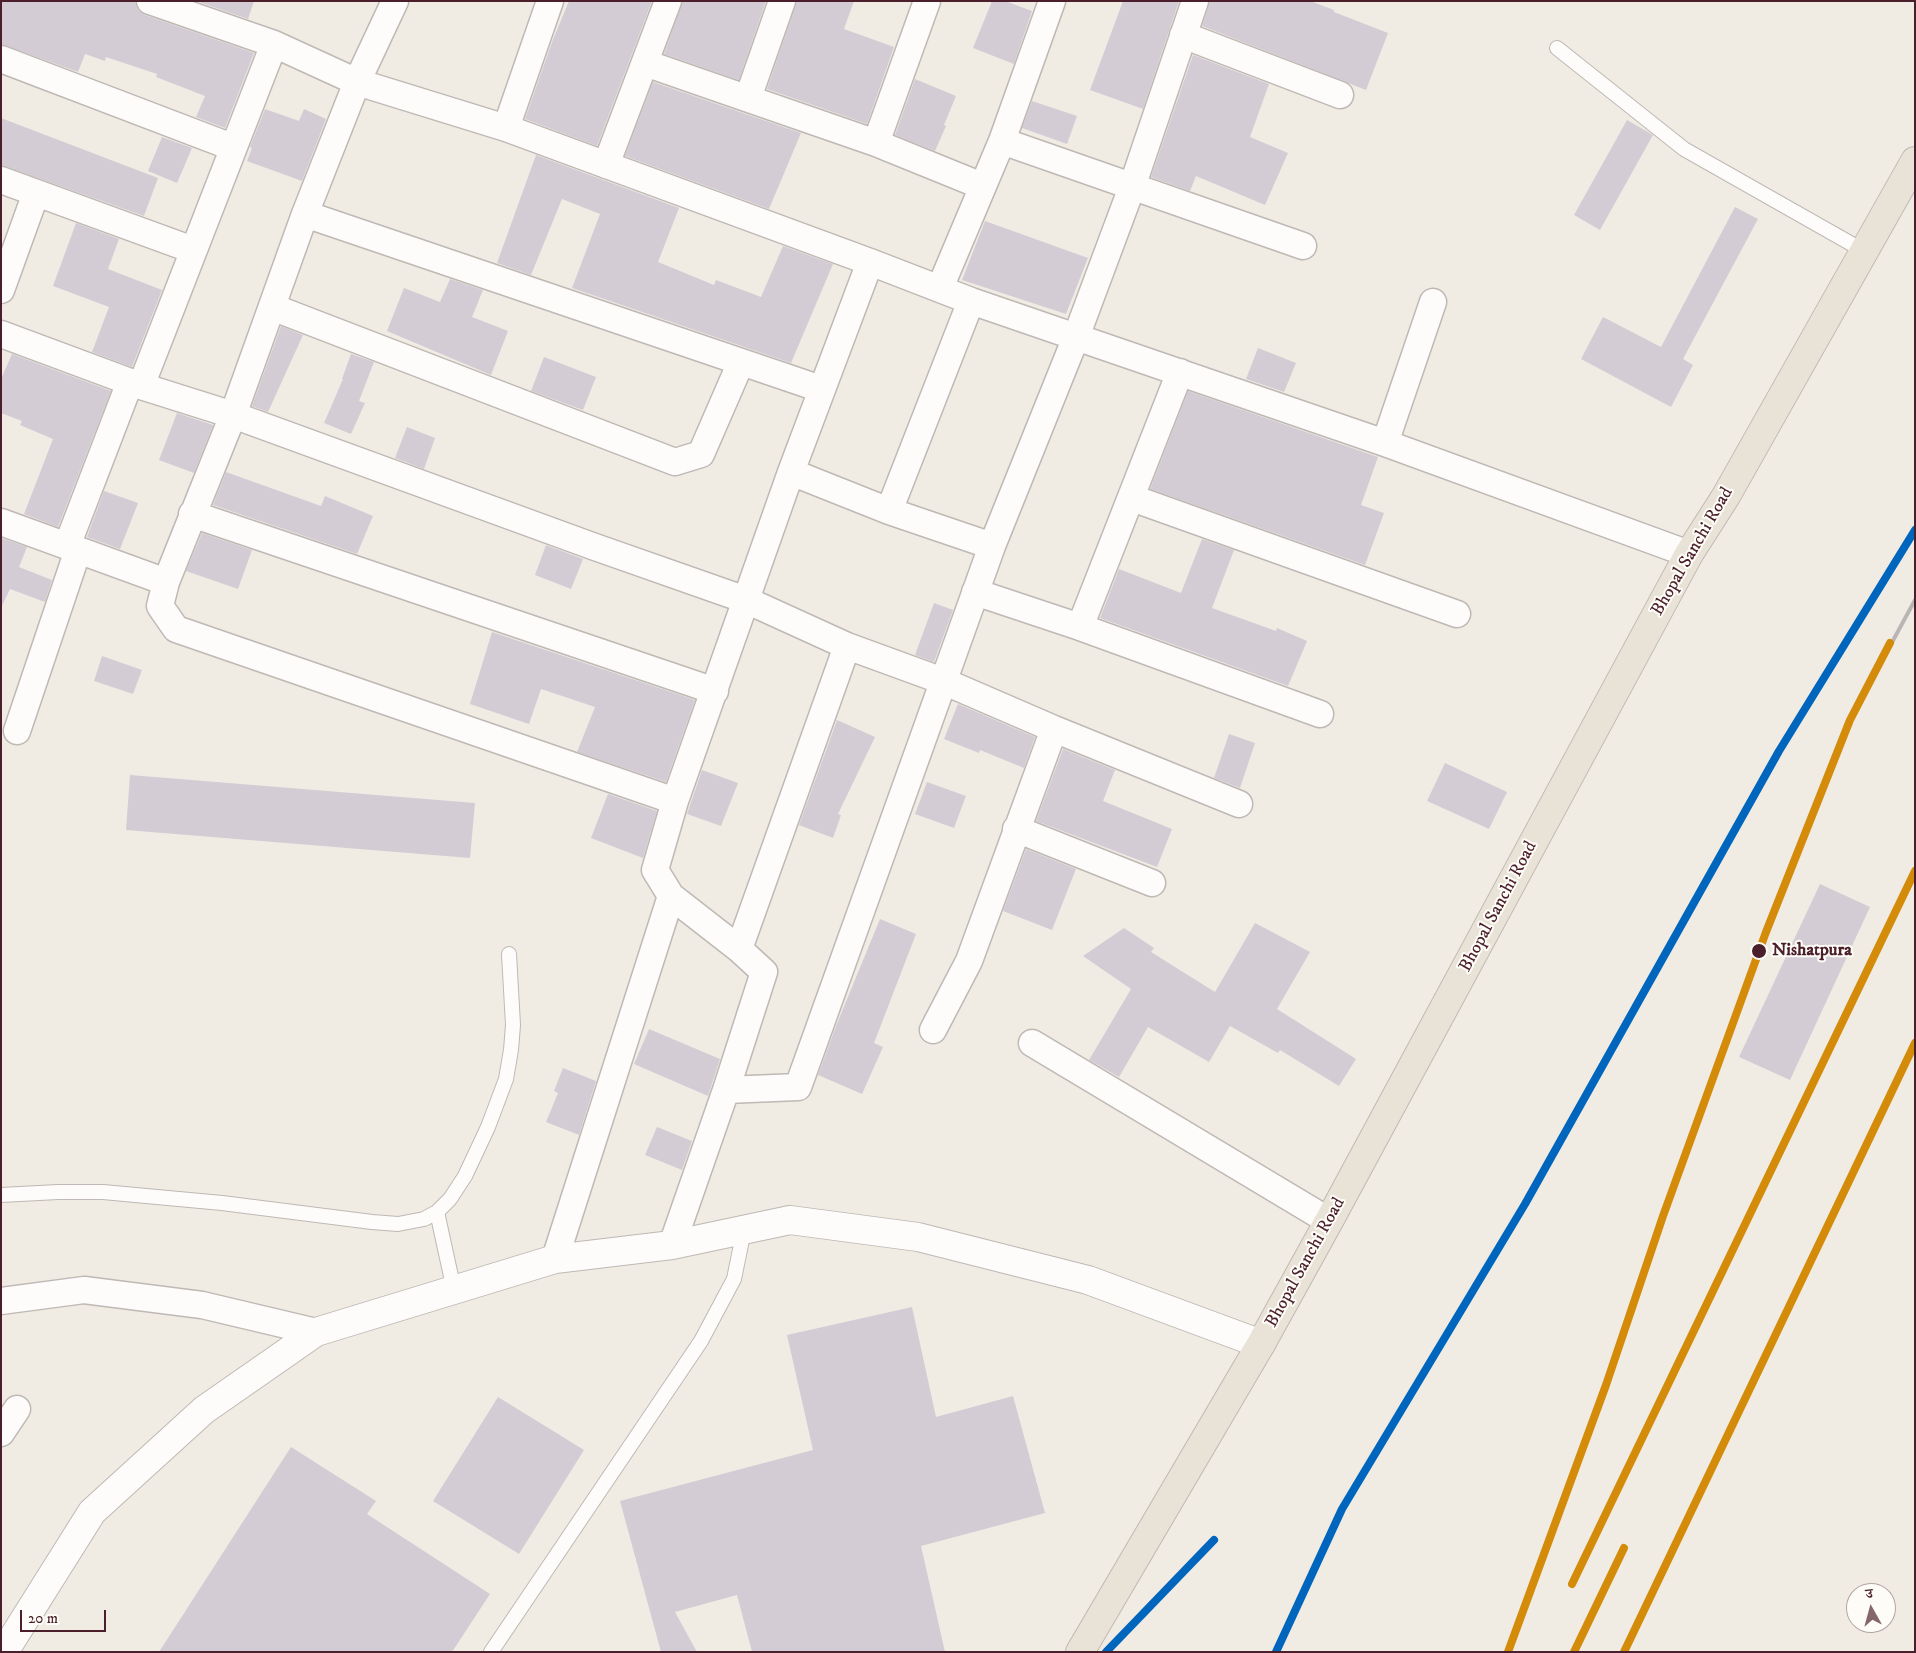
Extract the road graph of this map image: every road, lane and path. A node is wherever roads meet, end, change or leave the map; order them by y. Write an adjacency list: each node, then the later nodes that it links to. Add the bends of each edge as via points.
1 (150, 1): 10 (street)
2 (395, 1): 14 (street)
3 (550, 1): 17 (street)
4 (668, 1): 13 (street)
5 (782, 1): 16 (street)
6 (926, 1): 19 (street)
7 (1052, 1): 18 (street)
8 (1195, 1): 9 (street)
9 (1183, 35): 15 (street); 25 (street)
10 (274, 44): 14 (street); 20 (street)
11 (1557, 48): 30 (lane, via 1684,149)
12 (1, 59): 20 (street)
13 (645, 63): 16 (street); 22 (street)
14 (358, 82): 17 (street); 27 (street)
15 (1340, 95)
16 (748, 98): 19 (street)
17 (506, 128): 22 (street)
18 (1002, 141): 24 (street); 25 (street)
19 (876, 143): 24 (street)
20 (232, 147): 29 (street)
21 (1915, 161): 30 (main road, Bhopal Sanchi Road)
22 (606, 165): 31 (street)
23 (1, 180): 26 (street)
24 (982, 186): 32 (street)
25 (1132, 187): 28 (street); 38 (street)
26 (36, 193): 29 (street); 33 (street)
27 (306, 214): 36 (street); 39 (street)
28 (1303, 246)
29 (193, 250): 41 (street)
30 (1864, 251): 52 (main road, Bhopal Sanchi Road, via 1726,496)
31 (870, 262): 32 (street); 42 (street)
32 (940, 288): 34 (street)
33 (1, 290)
34 (971, 301): 38 (street); 47 (street)
35 (1433, 302): 44 (street)
36 (272, 307): 39 (street, via 675,462 701,454); 43 (street)
37 (1, 334): 41 (street)
38 (1076, 337): 40 (street); 50 (street)
39 (741, 362): 42 (street)
40 (1180, 372): 44 (street); 46 (street)
41 (135, 384): 43 (street); 51 (street)
42 (822, 389): 45 (street)
43 (233, 415): 48 (street); 55 (street)
44 (1385, 443): 52 (street)
45 (791, 472): 47 (street); 55 (street)
46 (1132, 498): 56 (street); 57 (street)
47 (889, 511): 50 (street)
48 (192, 514): 53 (street); 60 (street)
49 (1, 522): 51 (street)
50 (992, 546): 54 (street)
51 (73, 548): 53 (street); 63 (street)
52 (1689, 554): 76 (main road, Bhopal Sanchi Road)
53 (166, 582): 64 (street, via 160,606 176,629)
54 (976, 592): 57 (street); 59 (street)
55 (746, 600): 58 (street); 60 (street)
56 (1457, 614)
57 (1080, 627): 61 (street)
58 (847, 646): 59 (street); 69 (street)
59 (943, 681): 62 (street); 73 (street, via 798,1087)
60 (715, 691): 64 (street)
61 (1320, 714)
62 (1054, 729): 65 (street); 66 (street)
63 (17, 731)
64 (675, 801): 68 (street, via 655,870)
65 (1239, 804)
66 (1016, 829): 67 (street); 71 (street, via 969,961)
67 (1152, 883)
68 (671, 896): 69 (street); 79 (street)
69 (739, 949): 73 (street, via 764,972)
70 (508, 954): 75 (lane, via 513,1025 506,1079 465,1176)
71 (933, 1030)
72 (1032, 1043): 76 (street)
73 (726, 1090): 78 (street)
74 (1, 1195): 75 (lane, via 103,1192 222,1202 398,1224 424,1219)
75 (437, 1212): 80 (lane)
76 (1330, 1221): 83 (main road, Bhopal Sanchi Road)
77 (744, 1230): 78 (street); 83 (street, via 790,1220 918,1237 1088,1280); 87 (lane, via 734,1279 702,1341)
78 (672, 1245): 79 (street)
79 (555, 1259): 80 (street)
80 (454, 1290): 82 (street)
81 (1, 1301): 82 (street, via 84,1290 202,1305)
82 (316, 1332): 86 (street, via 204,1410 92,1512)
83 (1261, 1344): 88 (main road, Bhopal Sanchi Road)
84 (17, 1409): 85 (street)
85 (1, 1433)
86 (4, 1652)
87 (490, 1652)
88 (1080, 1652)

